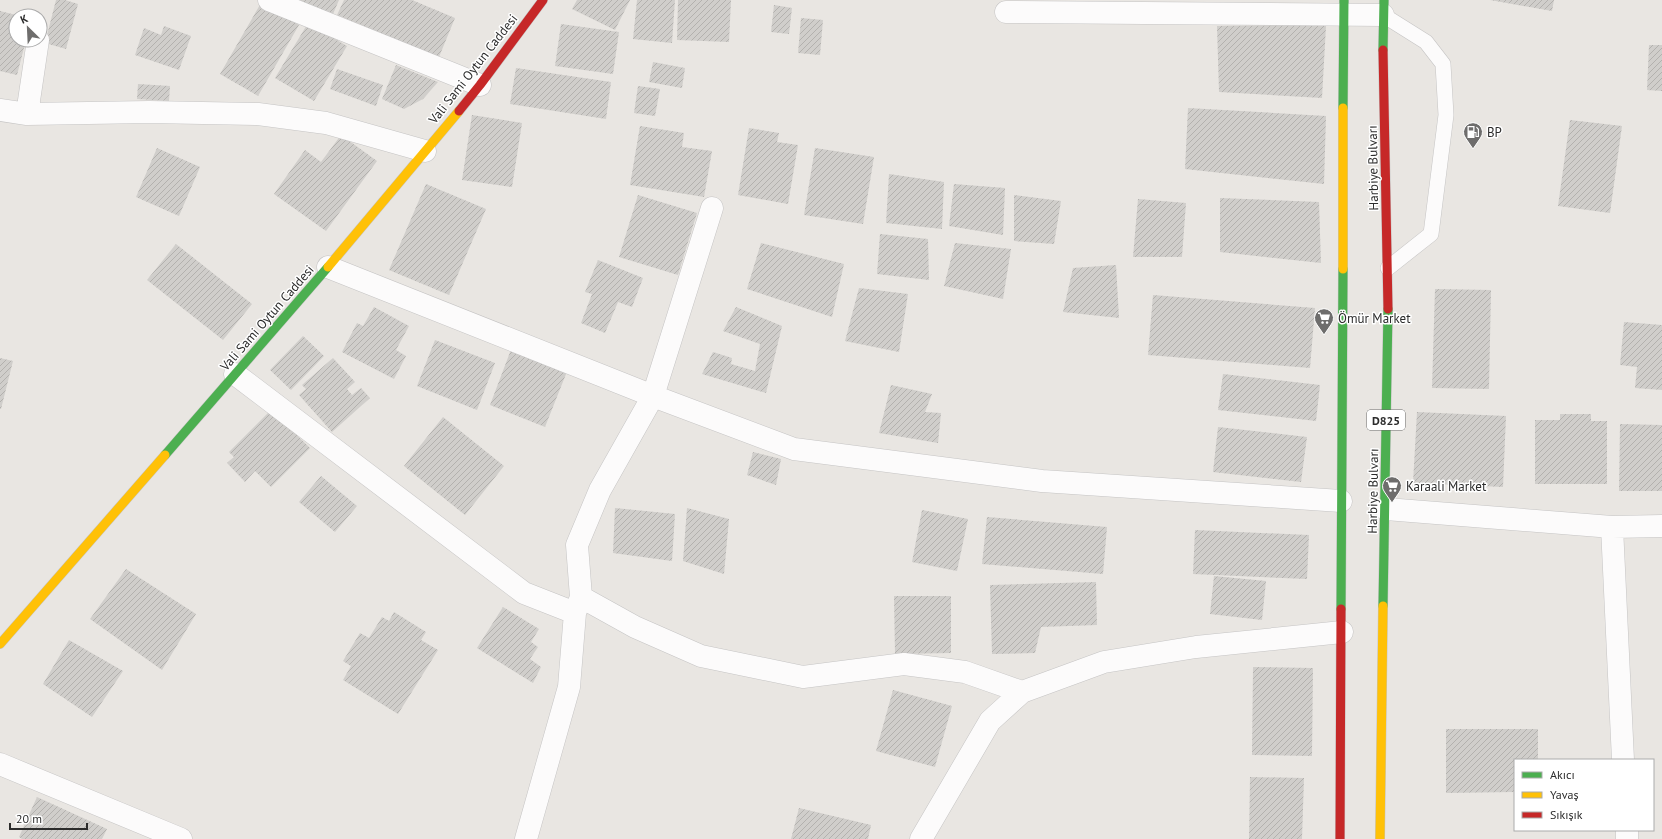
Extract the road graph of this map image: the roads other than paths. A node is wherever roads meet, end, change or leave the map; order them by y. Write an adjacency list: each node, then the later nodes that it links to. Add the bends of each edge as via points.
1 (269, 0): 7 (street)
2 (543, 0): 7 (main road, Vali Sami Oytun Caddesi)
3 (1344, 7): 4 (street); 5 (street); 16 (main road)
4 (1383, 8): 13 (main road, Harbiye Bulvarı / D825); 13 (lane, via 1426,42 1443,64 1446,114 1431,234)
5 (1006, 12)
6 (37, 48): 9 (street)
7 (480, 85): 10 (main road, Vali Sami Oytun Caddesi)
8 (0, 110): 9 (street)
9 (27, 114): 10 (street, via 258,114 326,123)
10 (425, 151): 12 (main road, Vali Sami Oytun Caddesi)
11 (712, 208): 15 (street)
12 (328, 267): 14 (main road, Vali Sami Oytun Caddesi); 15 (street)
13 (1388, 268): 17 (main road, Harbiye Bulvarı / D825)
14 (236, 374): 20 (street, via 524,592); 22 (main road, Vali Sami Oytun Caddesi)
15 (653, 396): 16 (street, via 794,449 1042,481); 20 (street, via 600,490 577,545)
16 (1341, 501): 21 (main road)
17 (1386, 509): 19 (street); 30 (main road, Harbiye Bulvarı / D825, via 1380,727)
18 (1662, 526): 19 (street)
19 (1612, 527): 24 (street)
20 (578, 605): 23 (street, via 701,656 802,677 904,664 965,672); 27 (street, via 569,687)
21 (1342, 632): 23 (street, via 1196,648 1104,662); 29 (main road)
22 (0, 644)
23 (1022, 692): 28 (street, via 990,721)
24 (1623, 759)
25 (0, 764): 26 (street)
26 (181, 839)
27 (526, 839)
28 (921, 839)
29 (1340, 839)
30 (1380, 839)

